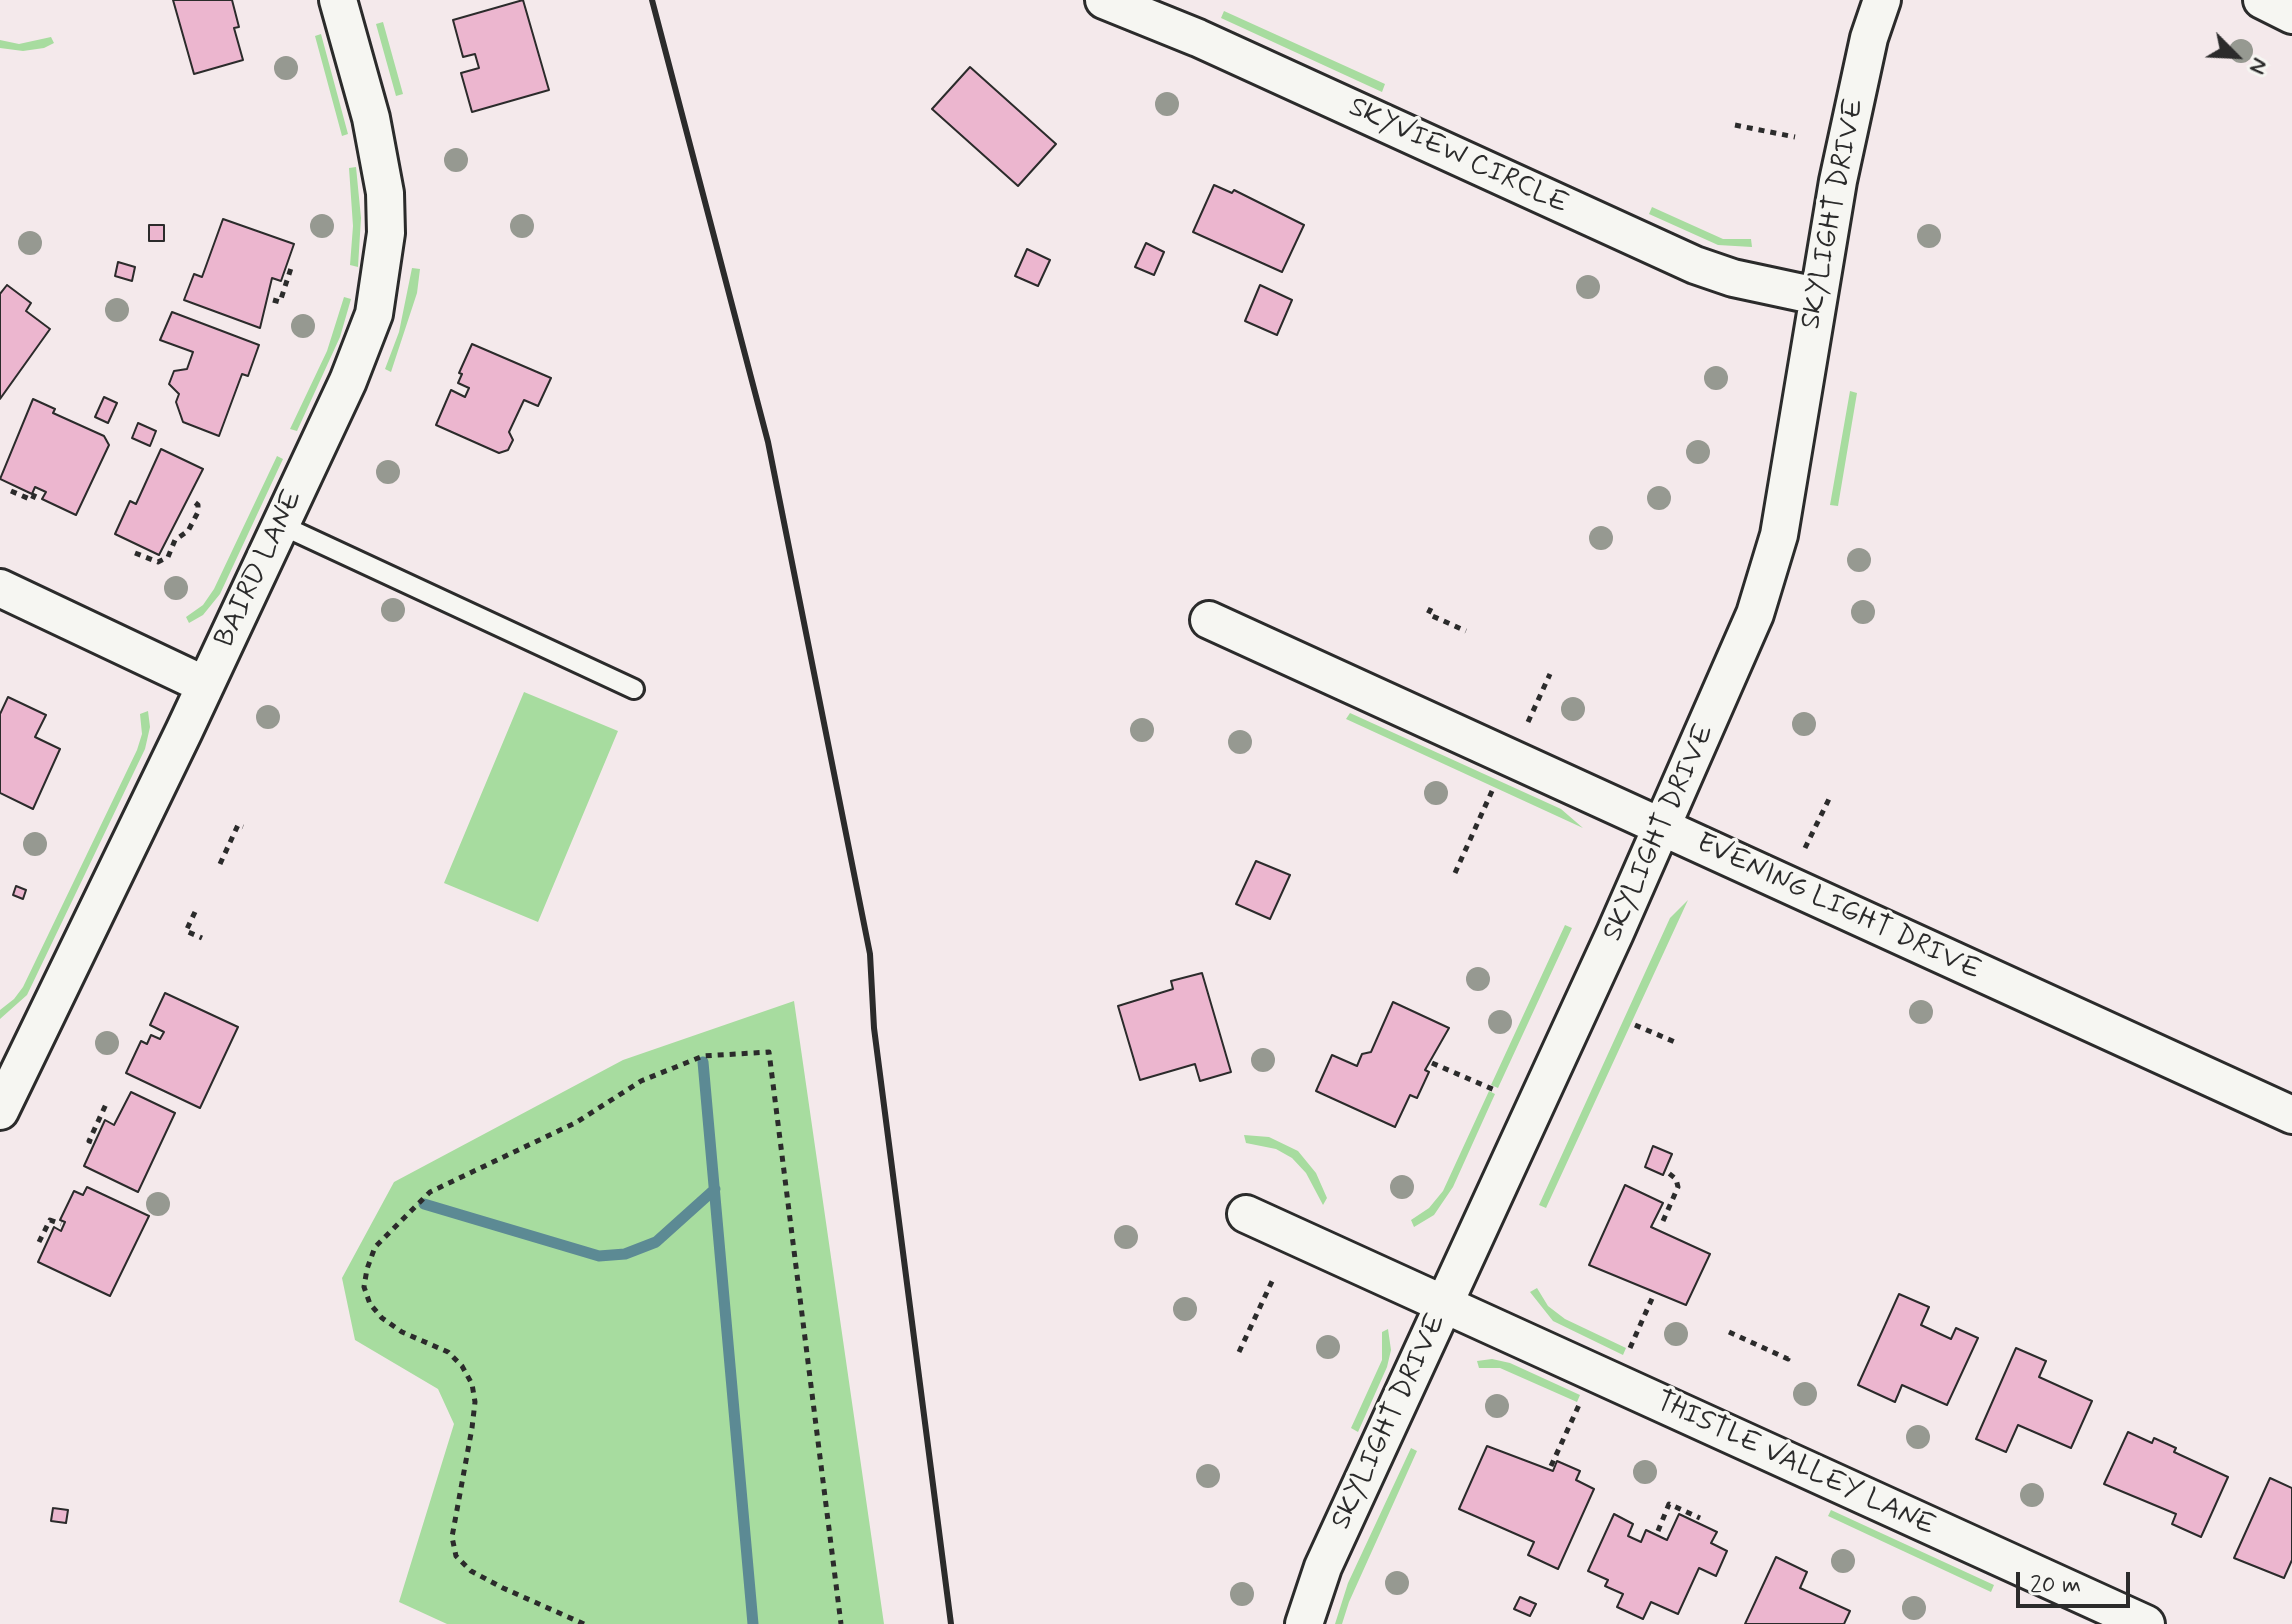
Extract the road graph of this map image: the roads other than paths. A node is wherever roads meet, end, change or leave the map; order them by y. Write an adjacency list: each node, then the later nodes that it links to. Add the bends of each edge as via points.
1 (338, 0): 7 (street, BAIRD LANE, via 371,118 385,193 380,288 352,372)
2 (1104, 0): 6 (street, SKYVIEW CIRCLE, via 1695,265)
3 (1882, 0): 6 (street, SKYLIGHT DRIVE, via 1850,119)
4 (2262, 0): 5 (street)
5 (2292, 15)
6 (1817, 296): 12 (street, SKYLIGHT DRIVE, via 1771,565 1743,647)
7 (281, 525): 10 (street, BAIRD LANE); 11 (lane)
8 (0, 588): 10 (street)
9 (1209, 620): 12 (street, EVENING LIGHT DRIVE)
10 (205, 685): 13 (street, BAIRD LANE)
11 (634, 689)
12 (1662, 827): 14 (street, EVENING LIGHT DRIVE); 16 (street, SKYLIGHT DRIVE)
13 (5, 1088)
14 (2292, 1115)
15 (1246, 1214): 16 (street, THISTLE VALLEY LANE)
16 (1444, 1305): 17 (street, SKYLIGHT DRIVE, via 1323,1567); 18 (street, THISTLE VALLEY LANE)
17 (1304, 1624)
18 (2146, 1624)

